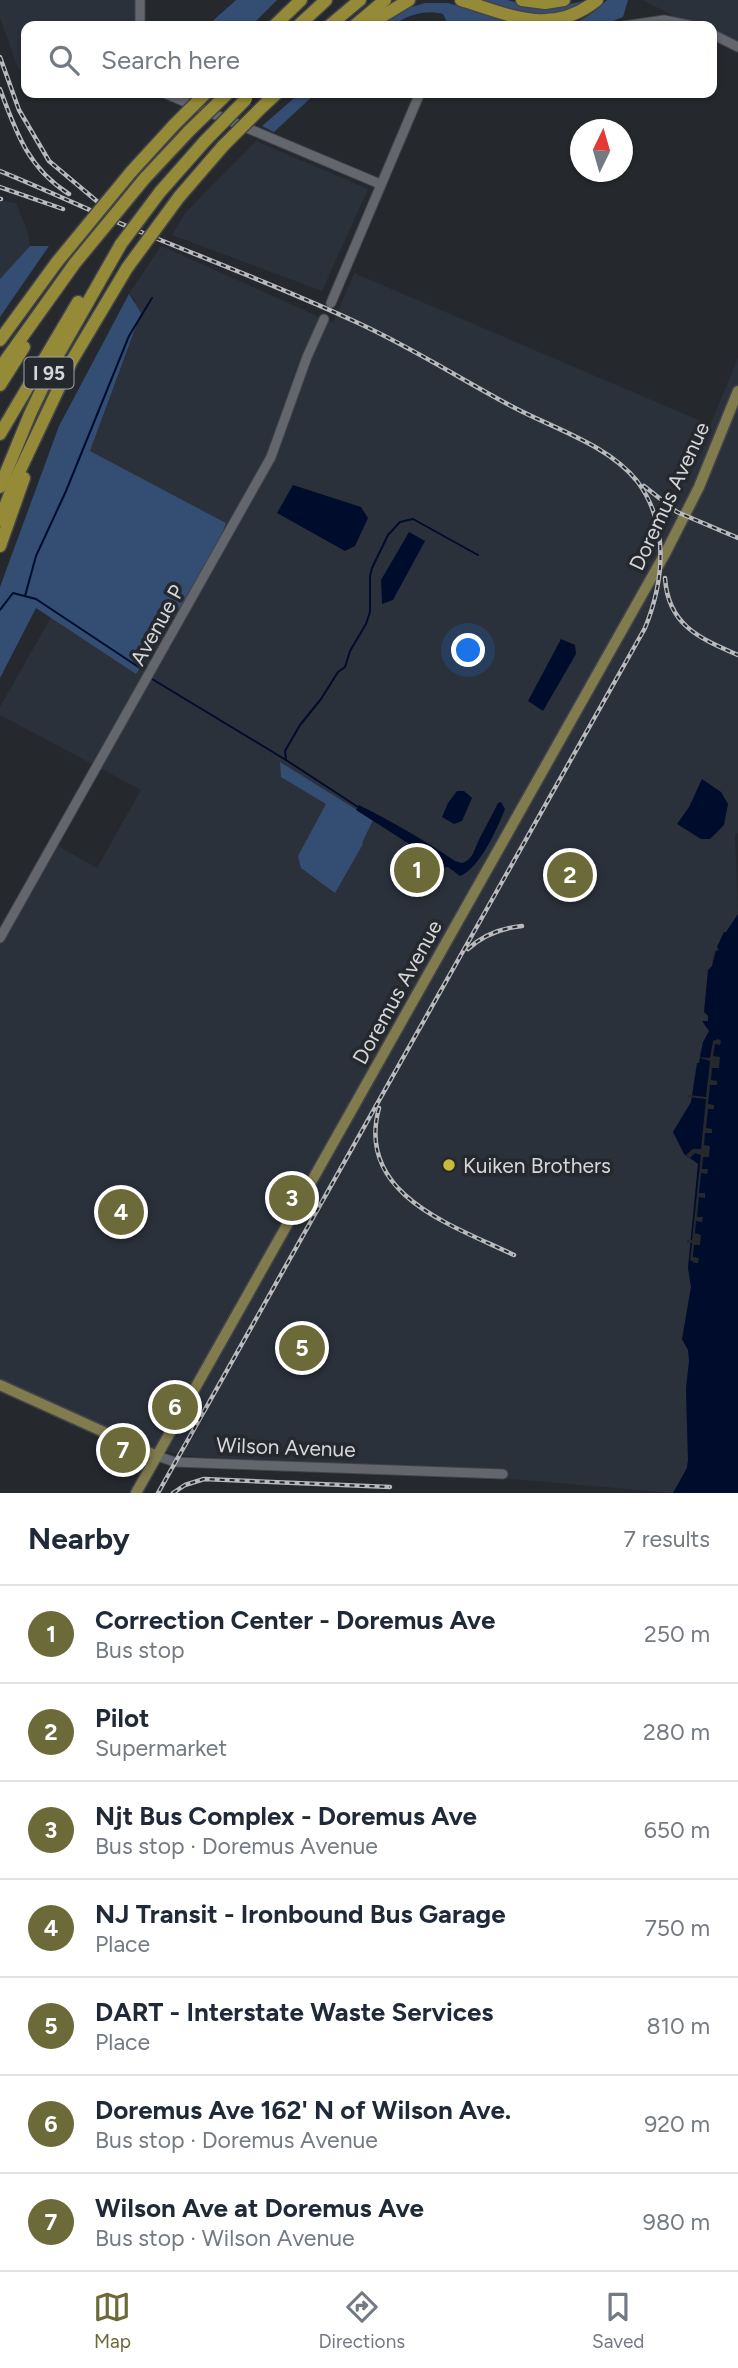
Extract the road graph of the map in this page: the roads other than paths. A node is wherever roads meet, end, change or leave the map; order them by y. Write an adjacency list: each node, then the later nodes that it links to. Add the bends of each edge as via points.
1 (140, 0): 12 (street)
2 (289, 0): 13 (highway)
3 (301, 0): 14 (highway)
4 (326, 0): 15 (highway)
5 (360, 0): 16 (highway)
6 (385, 0): 17 (highway)
7 (409, 0): 18 (highway)
8 (461, 0): 11 (highway, via 512,17 543,21 571,16)
9 (522, 0): 10 (highway)
10 (564, 0)
11 (597, 0)
12 (140, 21)
13 (269, 21)
14 (279, 21)
15 (303, 21)
16 (335, 21)
17 (360, 21)
18 (374, 21)
19 (717, 36): 20 (street)
20 (738, 47)
21 (176, 98): 27 (street)
22 (201, 98): 32 (highway, I 95, bridge, via 131,172)
23 (223, 98): 29 (highway, I 95, bridge, via 145,178)
24 (247, 98): 28 (highway, I 95, bridge, via 160,192)
25 (272, 98): 37 (highway, I 95, bridge, via 179,197 127,268 78,350)
26 (417, 98): 27 (street)
27 (380, 184): 30 (street)
28 (107, 263): 36 (highway, I 95, via 72,312); 38 (highway, I 95, via 59,353)
29 (57, 286): 33 (highway, I 95); 34 (highway, via 37,328)
30 (331, 303)
31 (324, 319): 41 (street, Avenue P, via 271,457)
32 (0, 340)
33 (0, 368)
34 (0, 385)
35 (738, 391): 43 (main road, Doremus Avenue, via 699,487 666,552)
36 (0, 434)
37 (33, 447): 39 (highway, I 95); 40 (highway, I 95)
38 (0, 487)
39 (0, 520)
40 (0, 545)
41 (0, 938)
42 (0, 1385): 43 (main road, Wilson Avenue)
43 (157, 1457): 44 (street, Wilson Avenue, via 175,1462); 45 (main road, Doremus Avenue)
44 (503, 1474)
45 (136, 1493)

